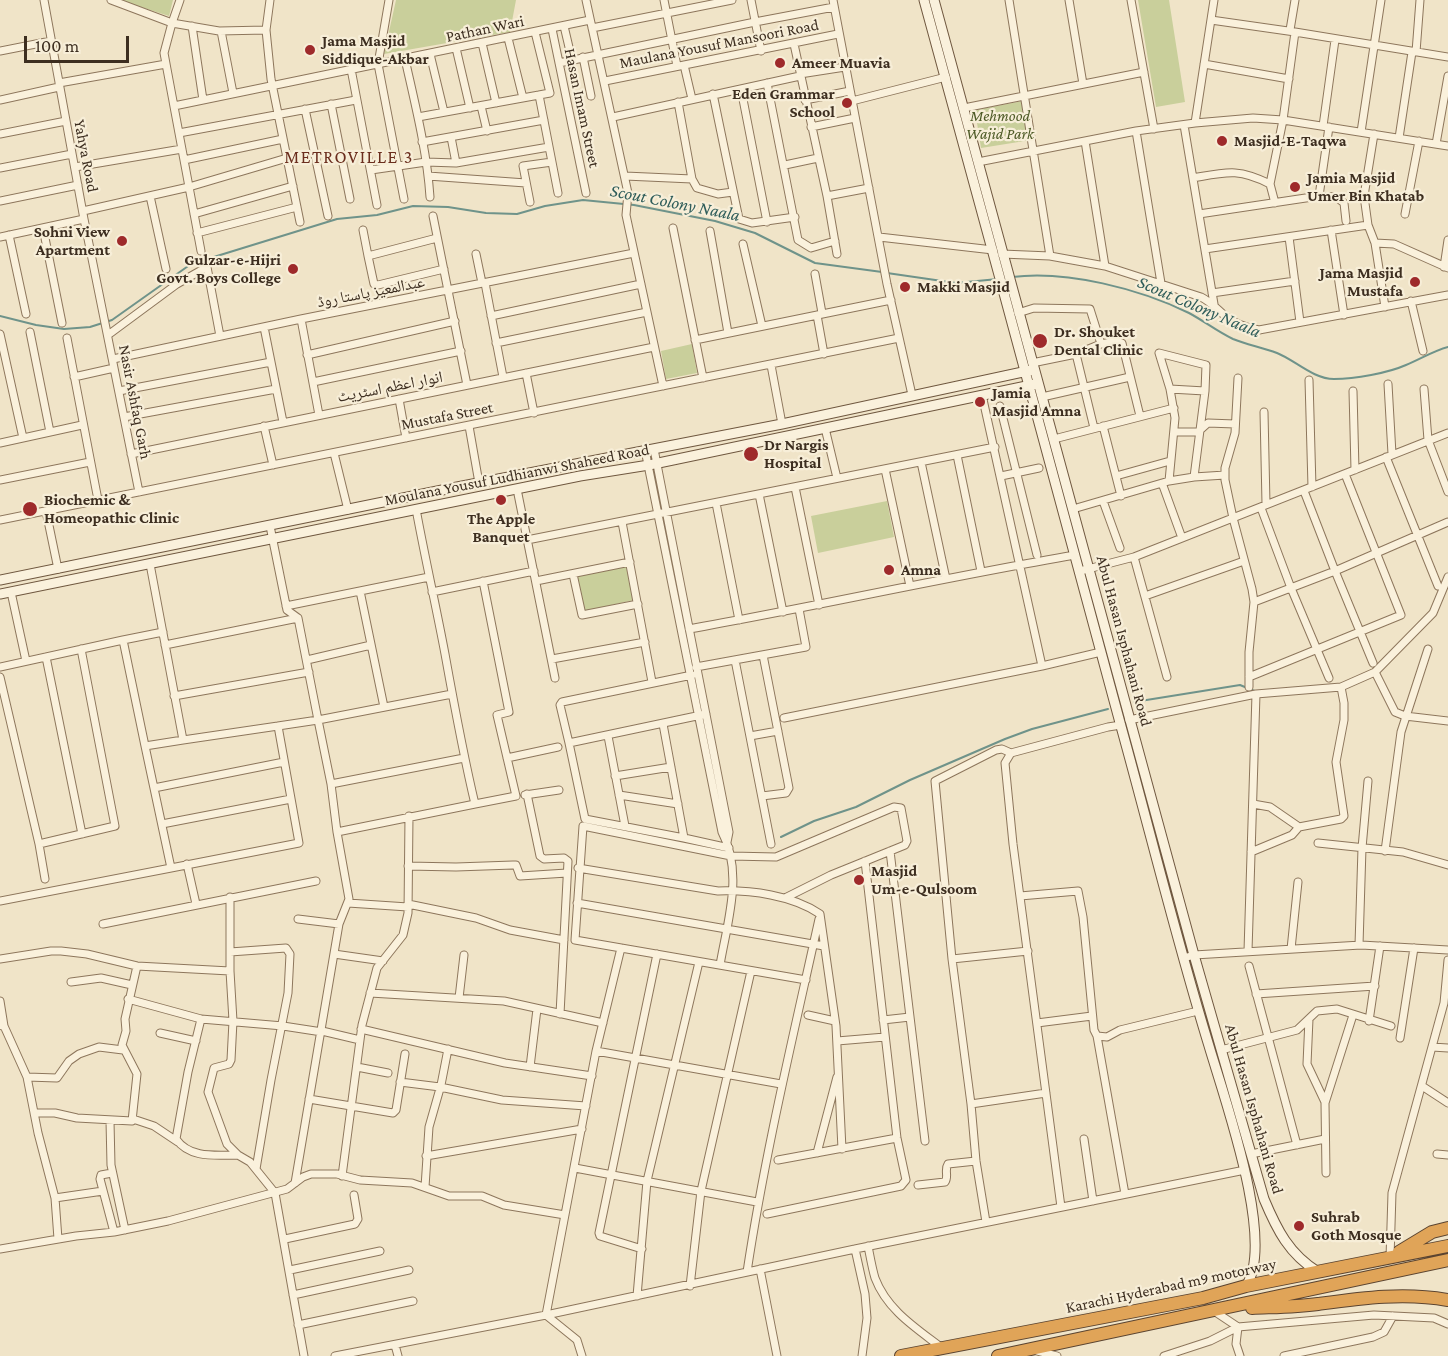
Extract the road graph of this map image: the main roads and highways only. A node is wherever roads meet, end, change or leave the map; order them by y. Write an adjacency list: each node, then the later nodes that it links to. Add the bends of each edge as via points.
1 (924, 0): 3 (main road, Abul Hasan Isphahani Road)
2 (934, 0): 3 (main road, Abul Hasan Isphahani Road, via 978,162)
3 (997, 253): 4 (main road, Abul Hasan Isphahani Road)
4 (1031, 368): 5 (main road, Abul Hasan Isphahani Road); 6 (main road, Moulana Yousuf Ludhianwi Shaheed Road, via 782,424)
5 (1034, 385): 7 (main road, Moulana Yousuf Ludhianwi Shaheed Road); 8 (main road, Abul Hasan Isphahani Road, via 1101,652); 8 (main road, Abul Hasan Isphahani Road, via 1042,397 1090,568)
6 (0, 580)
7 (0, 594)
8 (1125, 723): 9 (main road, Abul Hasan Isphahani Road); 10 (main road, Abul Hasan Isphahani Road, via 1198,1011 1245,1170)
9 (1271, 1217): 10 (main road); 15 (main road, Abul Hasan Isphahani Road, via 1295,1256)
10 (1254, 1222): 16 (main road, Abul Hasan Isphahani Road, via 1254,1270)
11 (1448, 1228): 13 (highway, via 1432,1232)
12 (1448, 1245): 13 (highway, Karachi Hyderabad m9 motorway)
13 (1390, 1258): 15 (highway, Karachi Hyderabad m9 motorway)
14 (1448, 1260): 18 (highway)
15 (1318, 1272): 16 (highway, Karachi Hyderabad m9 motorway)
16 (1246, 1286): 19 (highway, Karachi Hyderabad m9 motorway, via 1203,1298)
17 (1448, 1300): 18 (highway, via 1377,1295)
18 (1214, 1311): 20 (highway)
19 (902, 1356)
20 (998, 1356)

